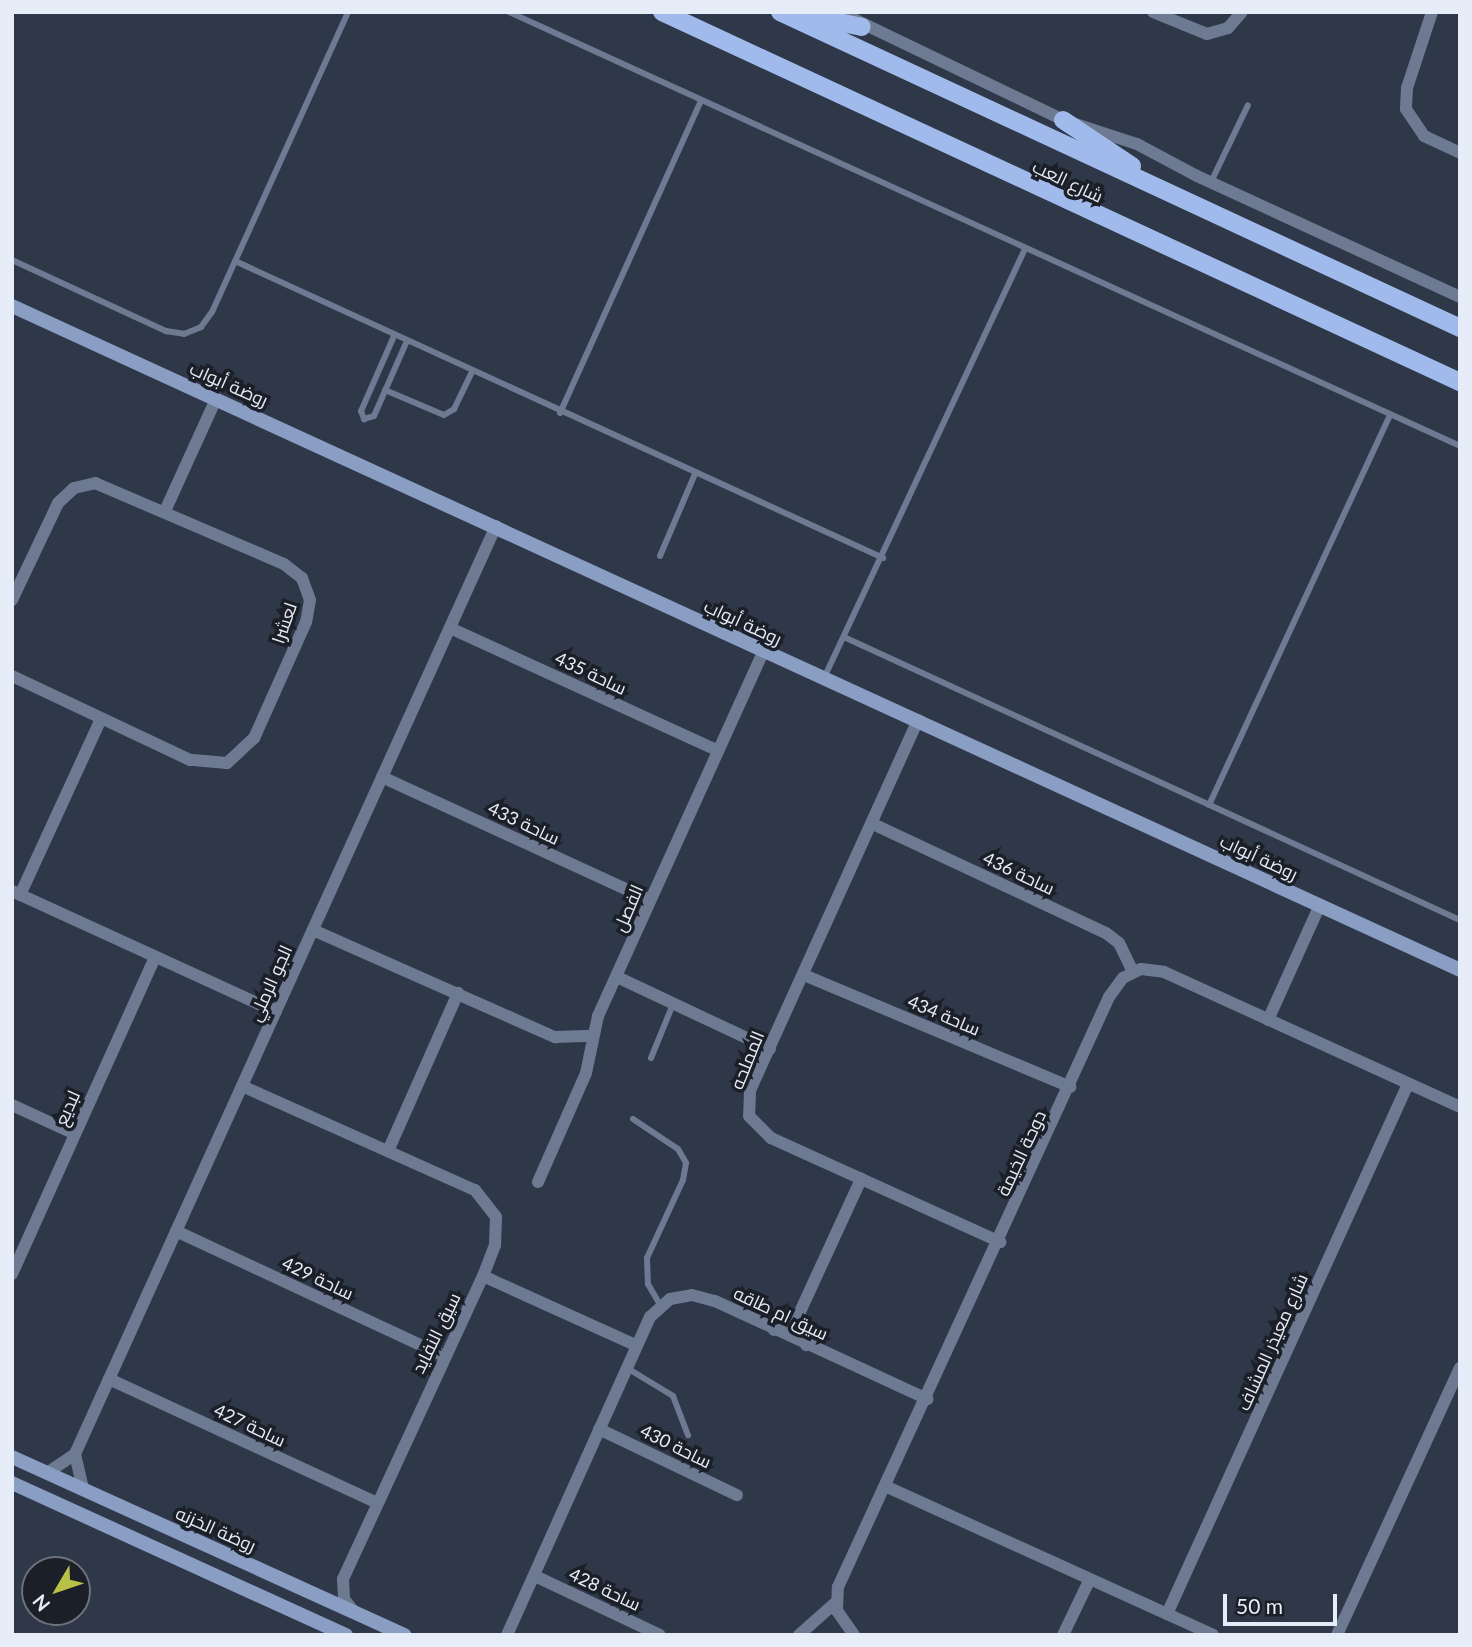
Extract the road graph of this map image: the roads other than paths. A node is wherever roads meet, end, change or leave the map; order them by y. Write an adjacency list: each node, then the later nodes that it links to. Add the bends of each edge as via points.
1 (348, 12): 19 (lane)
2 (509, 12): 11 (lane)
3 (662, 12): 26 (main road, شارع العب)
4 (780, 12): 16 (main road, شارع العب)
5 (793, 12): 10 (main road)
6 (839, 12): 10 (street)
7 (1153, 12): 8 (street, via 1207,34 1228,28)
8 (1242, 12)
9 (1432, 12): 14 (street, via 1407,88 1406,109 1424,136)
10 (862, 27): 13 (street)
11 (701, 100): 17 (lane); 29 (lane)
12 (1248, 105): 15 (lane)
13 (1063, 120): 15 (street, via 1138,144); 16 (main road)
14 (1460, 153)
15 (1211, 182): 20 (street)
16 (1179, 197): 22 (main road, شارع العب)
17 (1025, 249): 30 (lane); 36 (lane)
18 (12, 260): 19 (lane, via 175,334 193,331 208,320)
19 (235, 261): 23 (lane)
20 (1460, 297)
21 (12, 306): 28 (street, روضة أبواب)
22 (1460, 328)
23 (394, 336): 24 (lane); 27 (lane, via 361,411 364,419 373,418)
24 (407, 341): 25 (lane); 27 (lane)
25 (472, 372): 27 (lane, via 454,409 444,415); 29 (lane)
26 (1460, 382)
27 (386, 390)
28 (216, 399): 33 (street); 34 (street, روضة أبواب)
29 (560, 413): 32 (lane)
30 (1390, 415): 31 (lane); 47 (lane)
31 (1460, 446)
32 (695, 474): 35 (lane); 36 (lane)
33 (165, 510): 37 (street, لعشرا, via 106,484 74,488 58,503); 43 (street, لعشرا, via 294,570 307,589 310,611 254,738 238,757 202,764)
34 (496, 526): 38 (street, الجو الرملي); 40 (street, روضة أبواب)
35 (660, 556)
36 (883, 558): 39 (lane)
37 (12, 600)
38 (450, 628): 45 (street, ساحة 435); 46 (street, الجو الرملي)
39 (846, 638): 42 (lane); 47 (lane)
40 (763, 653): 42 (street, روضة أبواب); 45 (street, الفصل)
41 (12, 676): 43 (street, لعشرا)
42 (824, 680): 44 (street, روضة أبواب)
43 (101, 719): 49 (street)
44 (918, 720): 48 (street, المملحه); 51 (street, روضة أبواب)
45 (717, 750): 50 (street, الفصل)
46 (382, 777): 50 (street, ساحة 433); 53 (street, الجو الرملي)
47 (1209, 805): 52 (lane)
48 (873, 824): 56 (street, ساحة 436, via 1113,937); 57 (street, المملحه)
49 (16, 893): 54 (street)
50 (650, 900): 58 (street, الفصل)
51 (1320, 906): 55 (street, روضة أبواب); 62 (street)
52 (1460, 920)
53 (313, 930): 59 (street); 61 (street, الجو الرملي)
54 (155, 957): 61 (street); 72 (street, لبديع)
55 (1460, 970)
56 (1133, 972): 62 (street, via 1151,968 1164,972); 68 (street, دوحة الخيمة, via 1109,997)
57 (804, 975): 64 (street, المملحه); 68 (street, ساحة 434)
58 (617, 977): 60 (street); 63 (street, الفصل)
59 (458, 993): 63 (street, via 555,1037); 73 (street)
60 (673, 1004): 64 (street); 65 (lane)
61 (276, 1012): 67 (street, الجو الرملي)
62 (1268, 1020): 66 (street)
63 (593, 1036): 75 (street, الفصل, via 586,1073)
64 (770, 1049): 74 (street, المملحه, via 750,1091 753,1123 764,1134)
65 (651, 1058)
66 (1408, 1084): 70 (street); 106 (street, شارع معيذر المشاف)
67 (242, 1086): 73 (street, سيق النفايد); 76 (street, الجو الرملي)
68 (1070, 1087): 77 (street, دوحة الخيمة)
69 (12, 1105): 72 (street)
70 (1460, 1107)
71 (634, 1119): 80 (lane, via 677,1149 685,1163 683,1180 648,1258 648,1284)
72 (75, 1133): 78 (street, لبديع)
73 (388, 1151): 79 (street, سيق النفايد, via 484,1196 498,1230)
74 (862, 1179): 77 (street, المملحه); 81 (street)
75 (538, 1182)
76 (176, 1231): 85 (street, ساحة 429); 88 (street, الجو الرملي)
77 (1000, 1242): 89 (street, دوحة الخيمة)
78 (12, 1274)
79 (483, 1276): 84 (street); 85 (street, سيق النفايد)
80 (660, 1306): 82 (street, سيق ام طاقه, via 681,1296 705,1297); 84 (street)
81 (799, 1314): 82 (street); 83 (street)
82 (775, 1330): 83 (street, سيق ام طاقه)
83 (806, 1345): 89 (street, سيق ام طاقه)
84 (637, 1346): 86 (street)
85 (444, 1356): 99 (street, سيق النفايد)
86 (627, 1368): 90 (street); 91 (lane, via 669,1391)
87 (1460, 1368): 115 (street)
88 (109, 1379): 92 (street, الجو الرملي); 99 (street, ساحة 427)
89 (927, 1399): 96 (street, دوحة الخيمة)
90 (599, 1429): 98 (street, ساحة 430); 100 (street)
91 (688, 1435)
92 (75, 1454): 94 (street); 97 (street)
93 (12, 1457): 94 (street, روضة الخزنه)
94 (47, 1473): 97 (street, روضة الخزنه)
95 (12, 1483): 107 (street)
96 (885, 1486): 102 (street); 104 (street, دوحة الخيمة)
97 (83, 1489): 103 (street, روضة الخزنه)
98 (737, 1494)
99 (375, 1502): 101 (street, سيق النفايد)
100 (535, 1576): 109 (street); 110 (street, ساحة 428)
101 (343, 1579): 103 (street, via 330,1591); 105 (street, via 344,1599)
102 (1090, 1579): 106 (street); 113 (street)
103 (316, 1595): 105 (street, روضة الخزنه)
104 (835, 1603): 111 (street); 112 (street, via 840,1620)
105 (354, 1612): 108 (street, روضة الخزنه)
106 (1167, 1614): 114 (street)
107 (346, 1635)
108 (404, 1635)
109 (507, 1635)
110 (660, 1635)
111 (799, 1635)
112 (854, 1635)
113 (1063, 1635)
114 (1213, 1635)
115 (1337, 1635)

